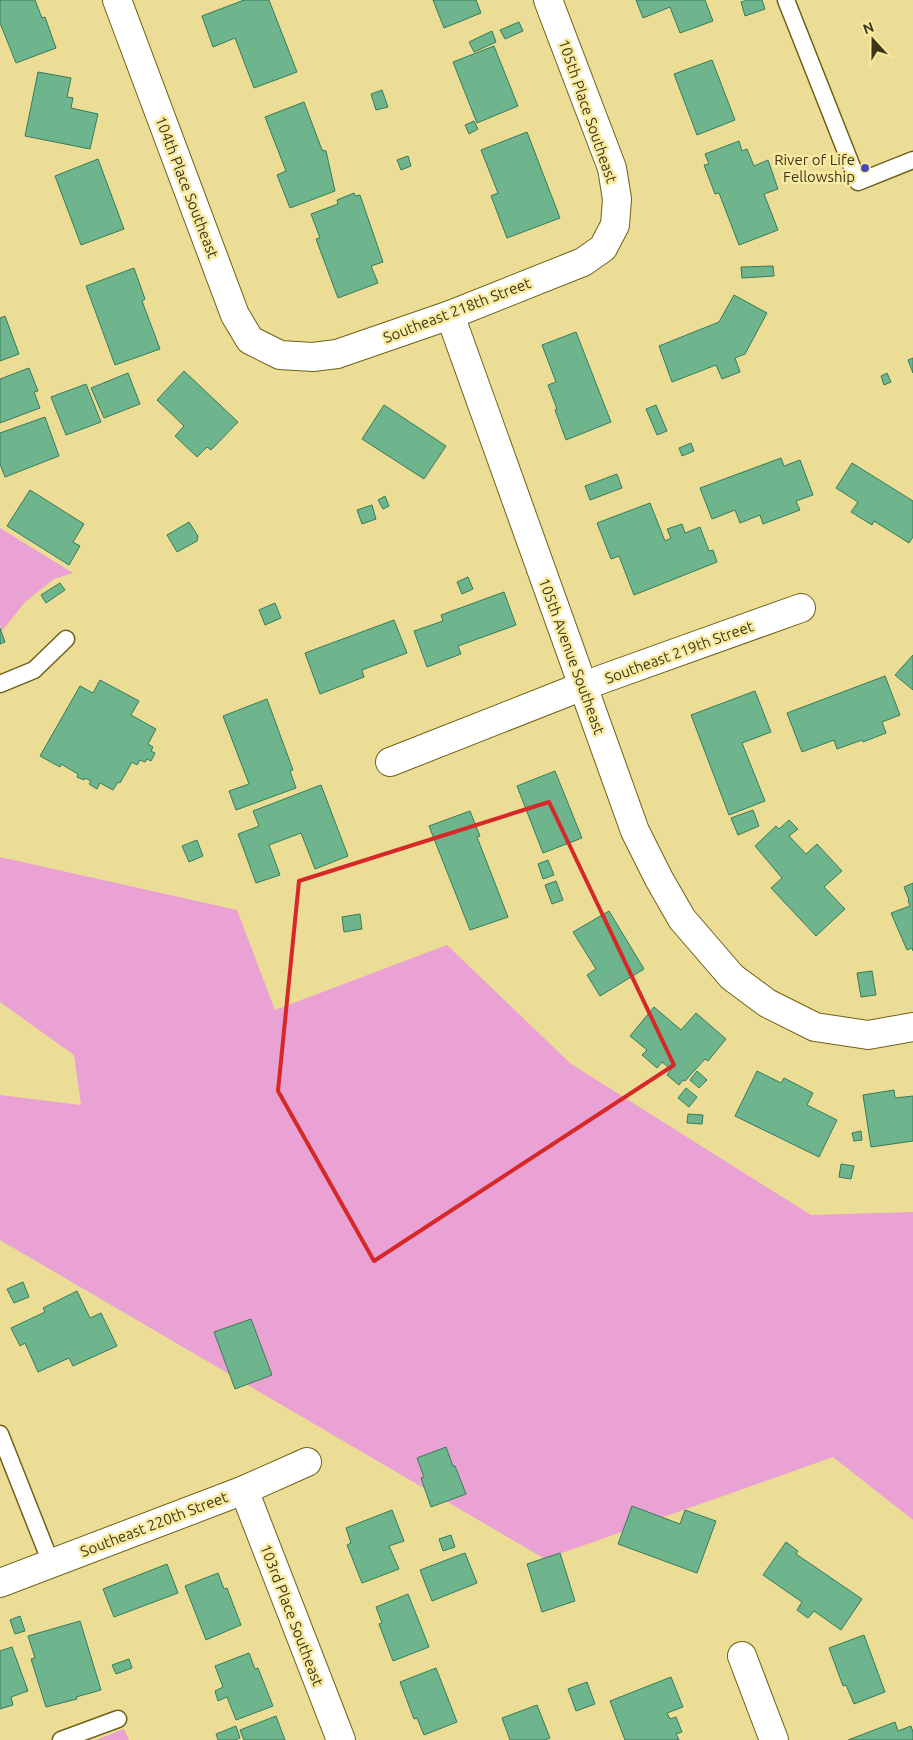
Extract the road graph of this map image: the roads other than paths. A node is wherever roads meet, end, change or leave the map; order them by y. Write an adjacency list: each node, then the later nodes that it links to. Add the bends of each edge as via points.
1 (117, 0): 7 (street, 104th Place Southeast, via 235,315 250,340)
2 (548, 0): 5 (street, 105th Place Southeast, via 612,168 617,199)
3 (786, 0): 4 (lane, via 858,182)
4 (913, 160)
5 (615, 225): 6 (street, Southeast 218th Street, via 603,248 583,262)
6 (450, 314): 7 (street, Southeast 218th Street, via 337,354 313,357); 11 (street, 105th Avenue Southeast)
7 (280, 355)
8 (801, 608): 11 (street, Southeast 219th Street)
9 (66, 639): 10 (lane, via 34,670)
10 (0, 684)
11 (583, 686): 12 (street, Southeast 219th Street); 13 (street, 105th Avenue Southeast, via 635,831 658,879 682,919 732,977 767,1003 815,1027 868,1035)
12 (390, 762)
13 (913, 1027)
14 (0, 1434): 17 (lane)
15 (307, 1462): 16 (street, Southeast 220th Street)
16 (244, 1490): 17 (street, Southeast 220th Street); 22 (street, 103rd Place Southeast)
17 (51, 1563): 18 (street, Southeast 220th Street)
18 (0, 1583)
19 (742, 1656): 23 (street)
20 (118, 1719): 21 (lane)
21 (61, 1740)
22 (341, 1740)
23 (774, 1740)

